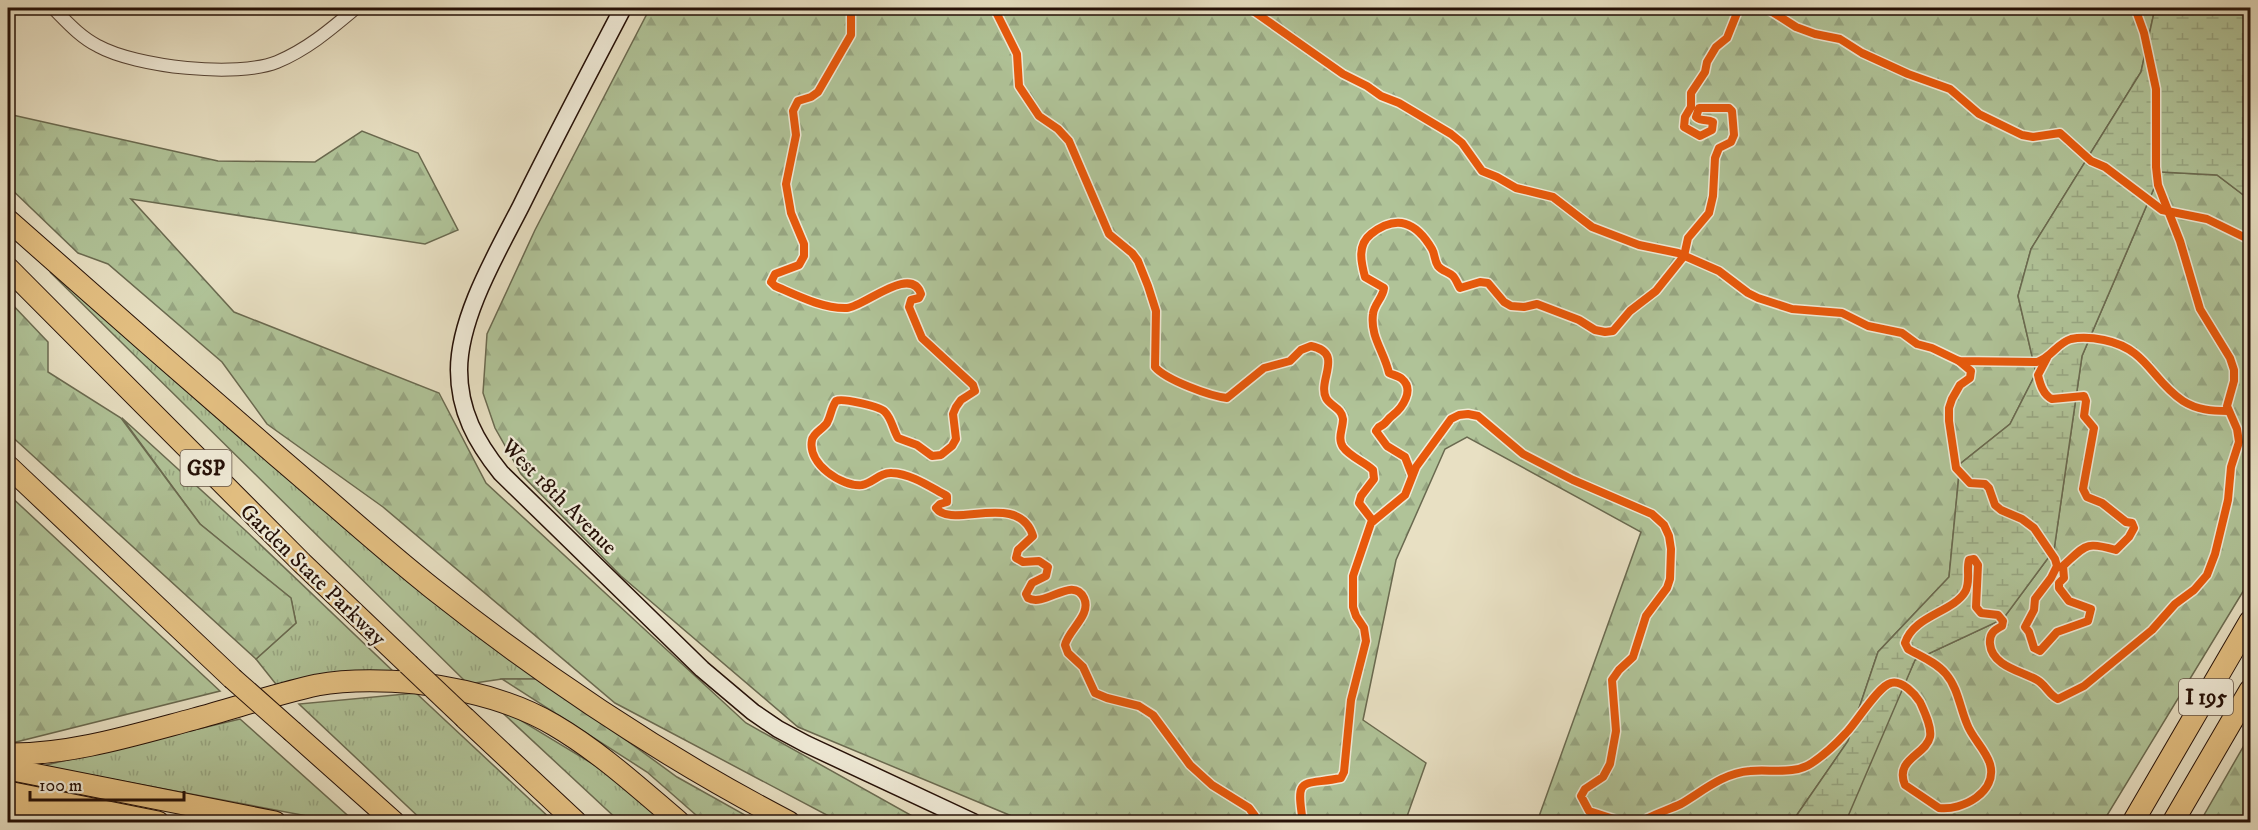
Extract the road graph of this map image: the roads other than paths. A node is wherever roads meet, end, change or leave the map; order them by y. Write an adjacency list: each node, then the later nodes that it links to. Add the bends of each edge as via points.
1 (53, 8): 2 (street, via 87,39 121,57 231,70 266,65 299,52)
2 (356, 8)
3 (624, 8): 22 (street, West 18th Avenue, via 523,200 468,319 459,370 469,425 501,473 702,669 753,712 806,744)
4 (8, 220): 21 (highway, via 430,587 626,728 717,784)
5 (8, 268): 19 (highway, Garden State Parkway / GSP, bridge, via 293,555)
6 (8, 466): 18 (highway, bridge, via 232,678)
7 (2250, 621): 11 (highway, I 195)
8 (2250, 690): 14 (highway, I 195)
9 (8, 754): 20 (highway, via 100,743 317,686 365,680 399,681 477,693 553,724 615,768)
10 (8, 769): 17 (highway)
11 (2161, 774): 23 (highway); 24 (highway, I 195)
12 (8, 792): 16 (highway)
13 (8, 803): 15 (highway)
14 (2176, 818)
15 (74, 822)
16 (158, 822)
17 (275, 822)
18 (394, 822)
19 (576, 822)
20 (680, 822)
21 (789, 822)
22 (973, 822)
23 (2120, 822)
24 (2133, 822)

